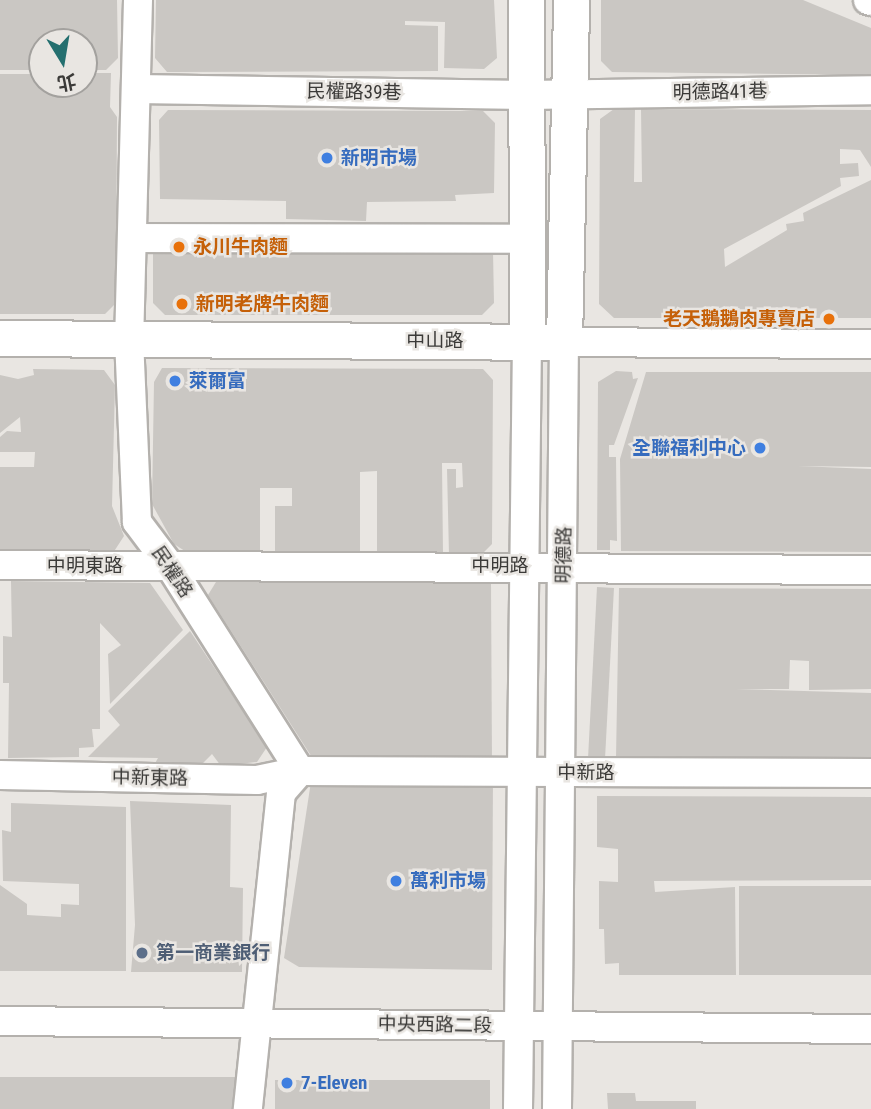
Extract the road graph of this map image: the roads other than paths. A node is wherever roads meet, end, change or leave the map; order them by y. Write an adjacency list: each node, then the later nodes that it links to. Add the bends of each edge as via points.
1 (138, 0): 4 (street, 民權路)
2 (526, 0): 7 (main road)
3 (571, 0): 6 (main road, 明德路)
4 (137, 89): 7 (street, 民權路39巷); 8 (street, 民權路)
5 (871, 90): 6 (street, 明德路41巷)
6 (570, 94): 7 (street, 民權路39巷); 13 (main road, 明德路)
7 (526, 95): 9 (main road)
8 (133, 238): 9 (street); 11 (street, 民權路)
9 (526, 239): 12 (main road)
10 (0, 338): 11 (main road, 中山路)
11 (130, 339): 12 (main road, 中山路); 16 (street, 民權路, via 137,522)
12 (527, 342): 13 (main road, 中山路); 17 (street)
13 (565, 342): 14 (street, 中山路); 18 (street, 明德路)
14 (871, 344)
15 (0, 565): 16 (street, 中明東路)
16 (170, 566): 17 (street, 中明路); 20 (street, 民權路)
17 (522, 566): 18 (street, 中明路); 21 (street)
18 (565, 567): 19 (street, 中明路); 22 (street, 明德路)
19 (871, 570)
20 (300, 771): 21 (street, 中新路); 24 (street, 中新東路, via 257,780); 26 (street, via 281,793)
21 (519, 773): 22 (street, 中新路); 28 (street)
22 (559, 773): 23 (street, 中新路); 27 (street, 明德路)
23 (871, 773)
24 (0, 775)
25 (0, 1021): 26 (street, 中央西路二段)
26 (258, 1022): 28 (street, 中央西路二段); 30 (street)
27 (559, 1026): 28 (street, 中央西路二段); 29 (street, 中央西路二段); 32 (street, 明德路)
28 (519, 1027): 31 (street)
29 (871, 1029)
30 (248, 1109)
31 (518, 1109)
32 (557, 1109)

